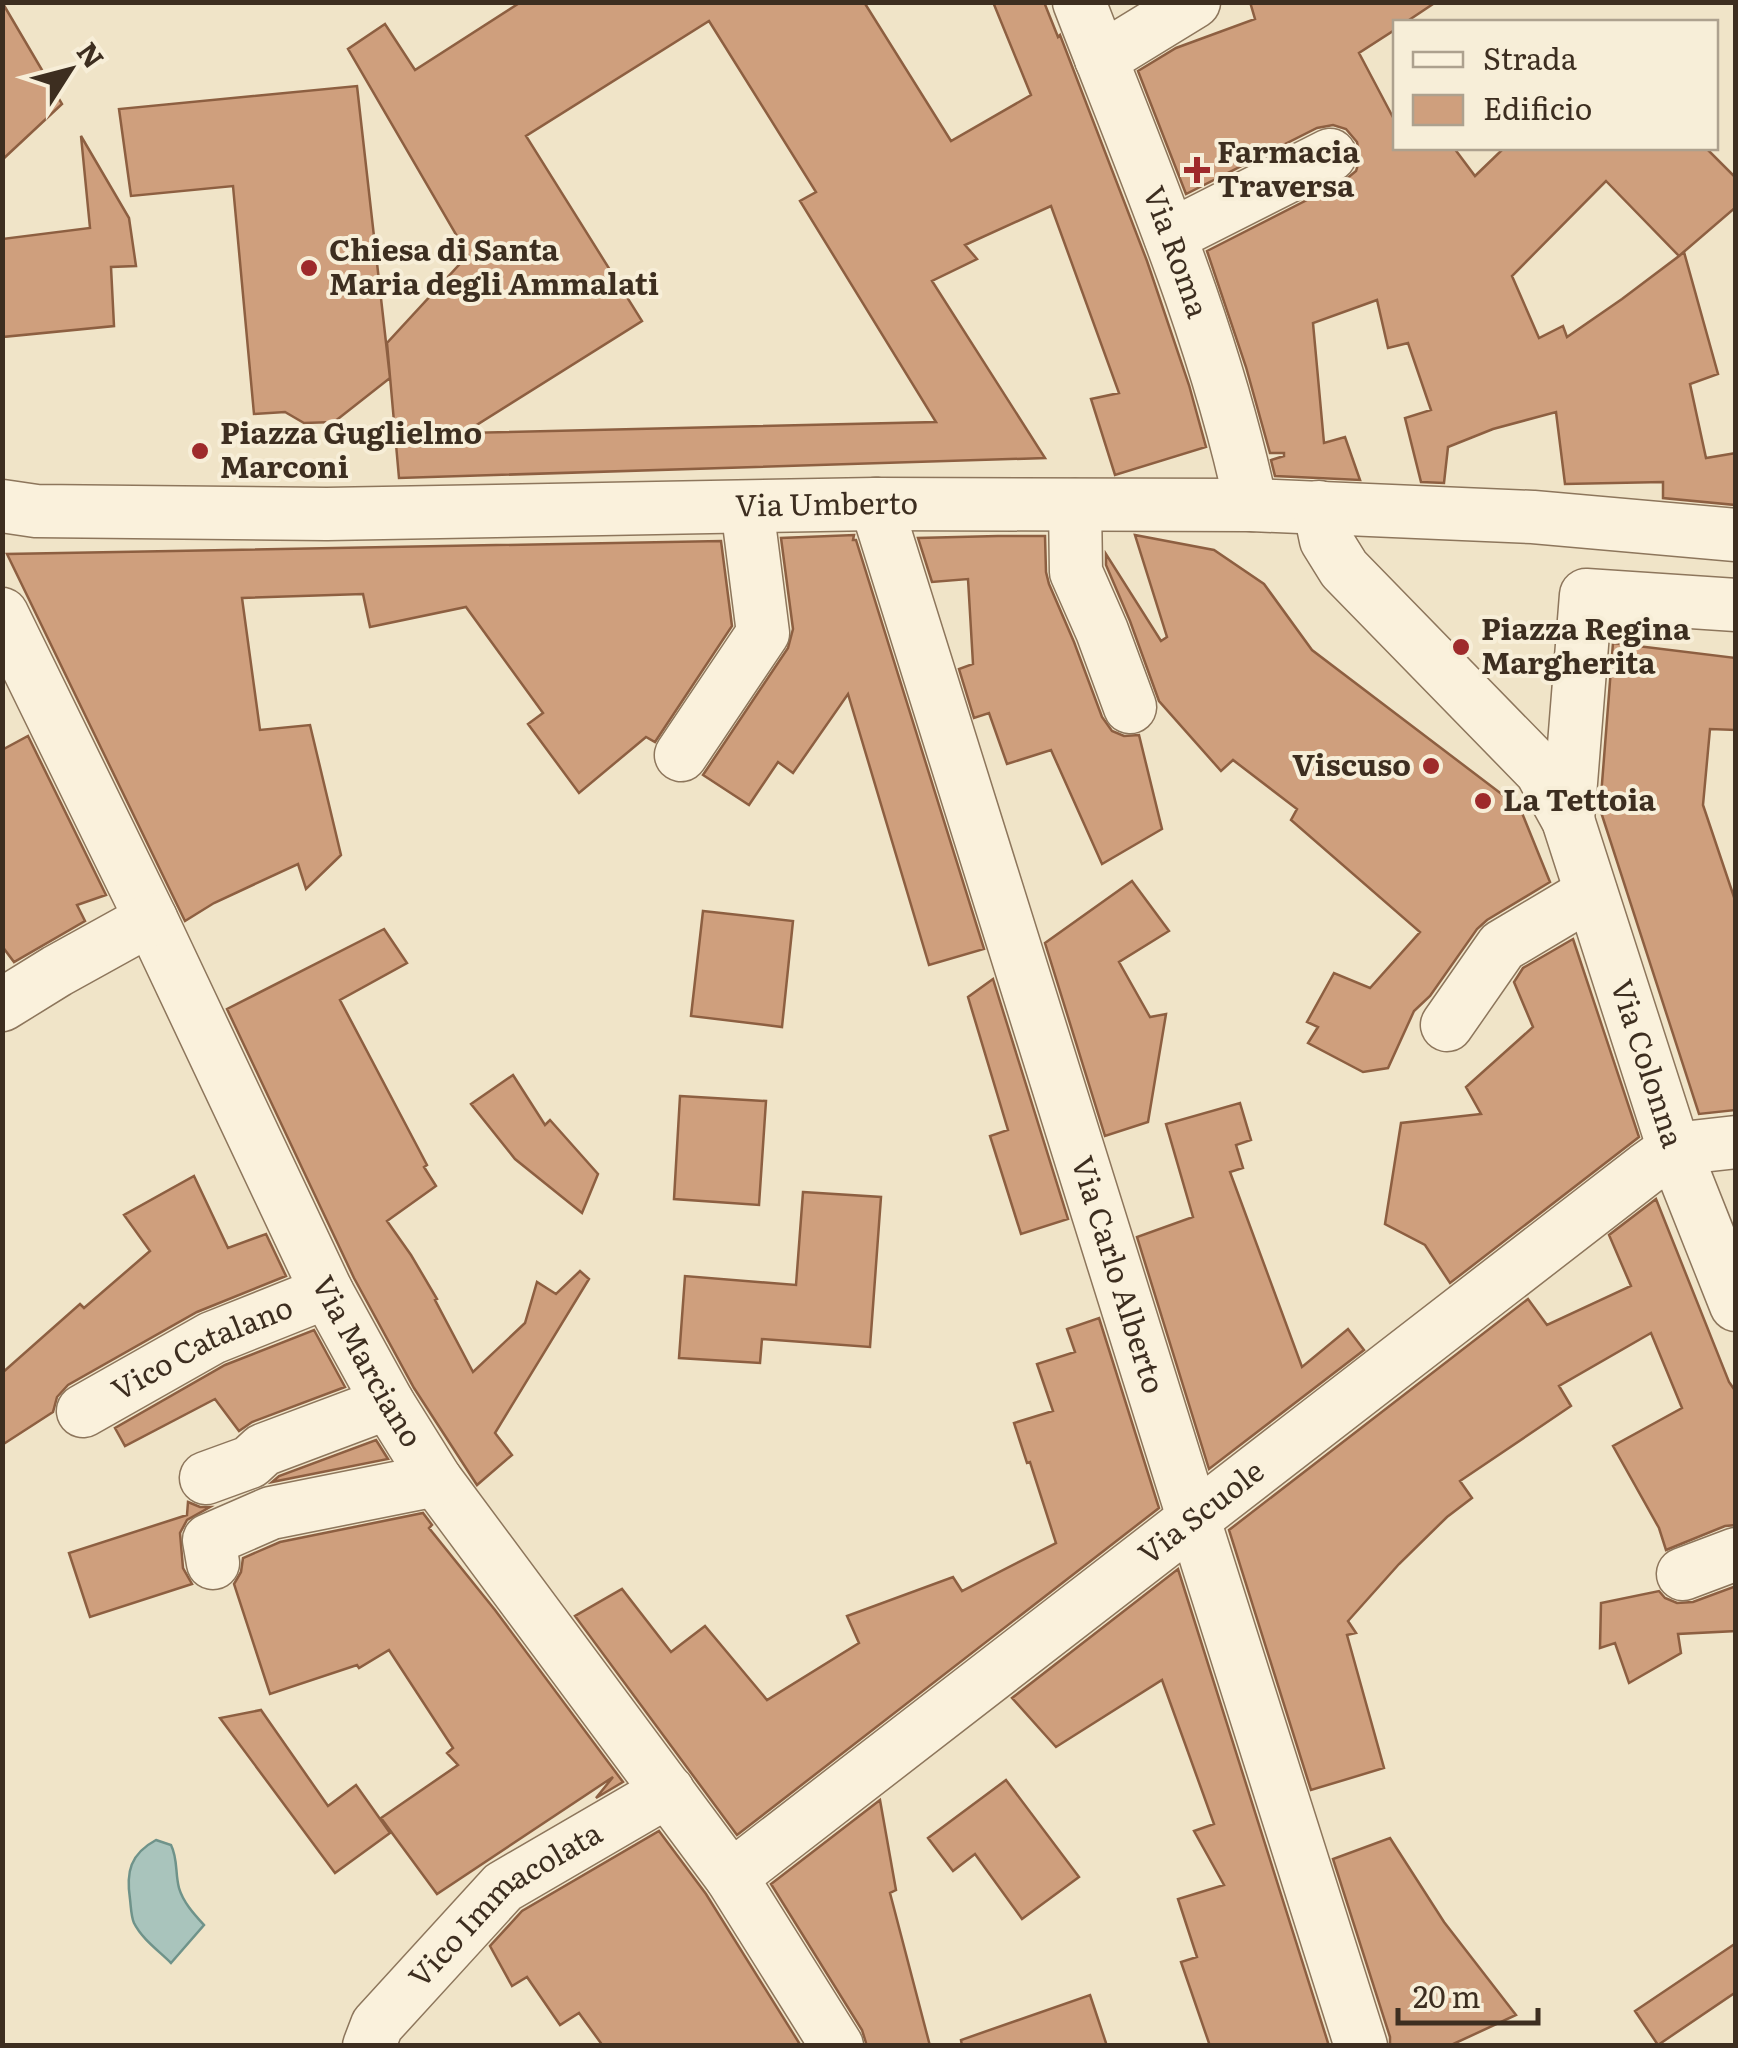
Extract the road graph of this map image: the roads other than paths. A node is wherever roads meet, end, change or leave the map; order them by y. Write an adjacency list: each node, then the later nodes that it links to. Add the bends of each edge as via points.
1 (1079, 2): 3 (street, Via Roma)
2 (1194, 2): 3 (street)
3 (1100, 59): 5 (street, Via Roma)
4 (1330, 155): 5 (street)
5 (1170, 236): 8 (street, Via Roma, via 1197,306)
6 (876, 504): 7 (street, Via Umberto); 10 (street, Via Umberto); 30 (street, Via Carlo Alberto)
7 (1075, 505): 8 (street, Via Umberto); 15 (street, via 1076,572)
8 (1251, 505): 11 (street, Via Umberto)
9 (2, 506): 10 (street, Via Umberto, via 404,513)
10 (747, 507): 16 (street, via 763,632)
11 (1320, 507): 12 (street, Via Umberto); 17 (street, via 1326,540 1344,568 1541,771)
12 (1736, 535)
13 (1736, 605): 17 (street, via 1586,595)
14 (2, 614): 19 (street, Via Marciano)
15 (1130, 707)
16 (680, 756)
17 (1568, 820): 18 (street, Via Colonna)
18 (1591, 893): 21 (street, via 1502,946); 23 (street, Via Colonna)
19 (151, 918): 20 (street); 24 (street, Via Marciano)
20 (2, 1006)
21 (1447, 1025)
22 (1736, 1142): 23 (street)
23 (1674, 1149): 25 (street, Via Colonna); 30 (street, Via Scuole)
24 (327, 1292): 26 (street, Via Marciano); 27 (street, Vico Catalano, via 212,1338)
25 (1736, 1305)
26 (388, 1403): 28 (street); 29 (street, Via Marciano)
27 (83, 1411)
28 (206, 1478)
29 (436, 1480): 32 (street, via 272,1513 209,1540); 34 (street, Via Marciano)
30 (1194, 1520): 35 (street, Via Scuole); 38 (street, Via Carlo Alberto)
31 (1736, 1554): 33 (street)
32 (214, 1563)
33 (1683, 1574)
34 (668, 1790): 35 (street, Via Marciano); 36 (street, Vico Immacolata, via 503,1887 377,2025)
35 (731, 1877): 37 (street, Via Marciano)
36 (369, 2046)
37 (837, 2046)
38 (1362, 2046)

